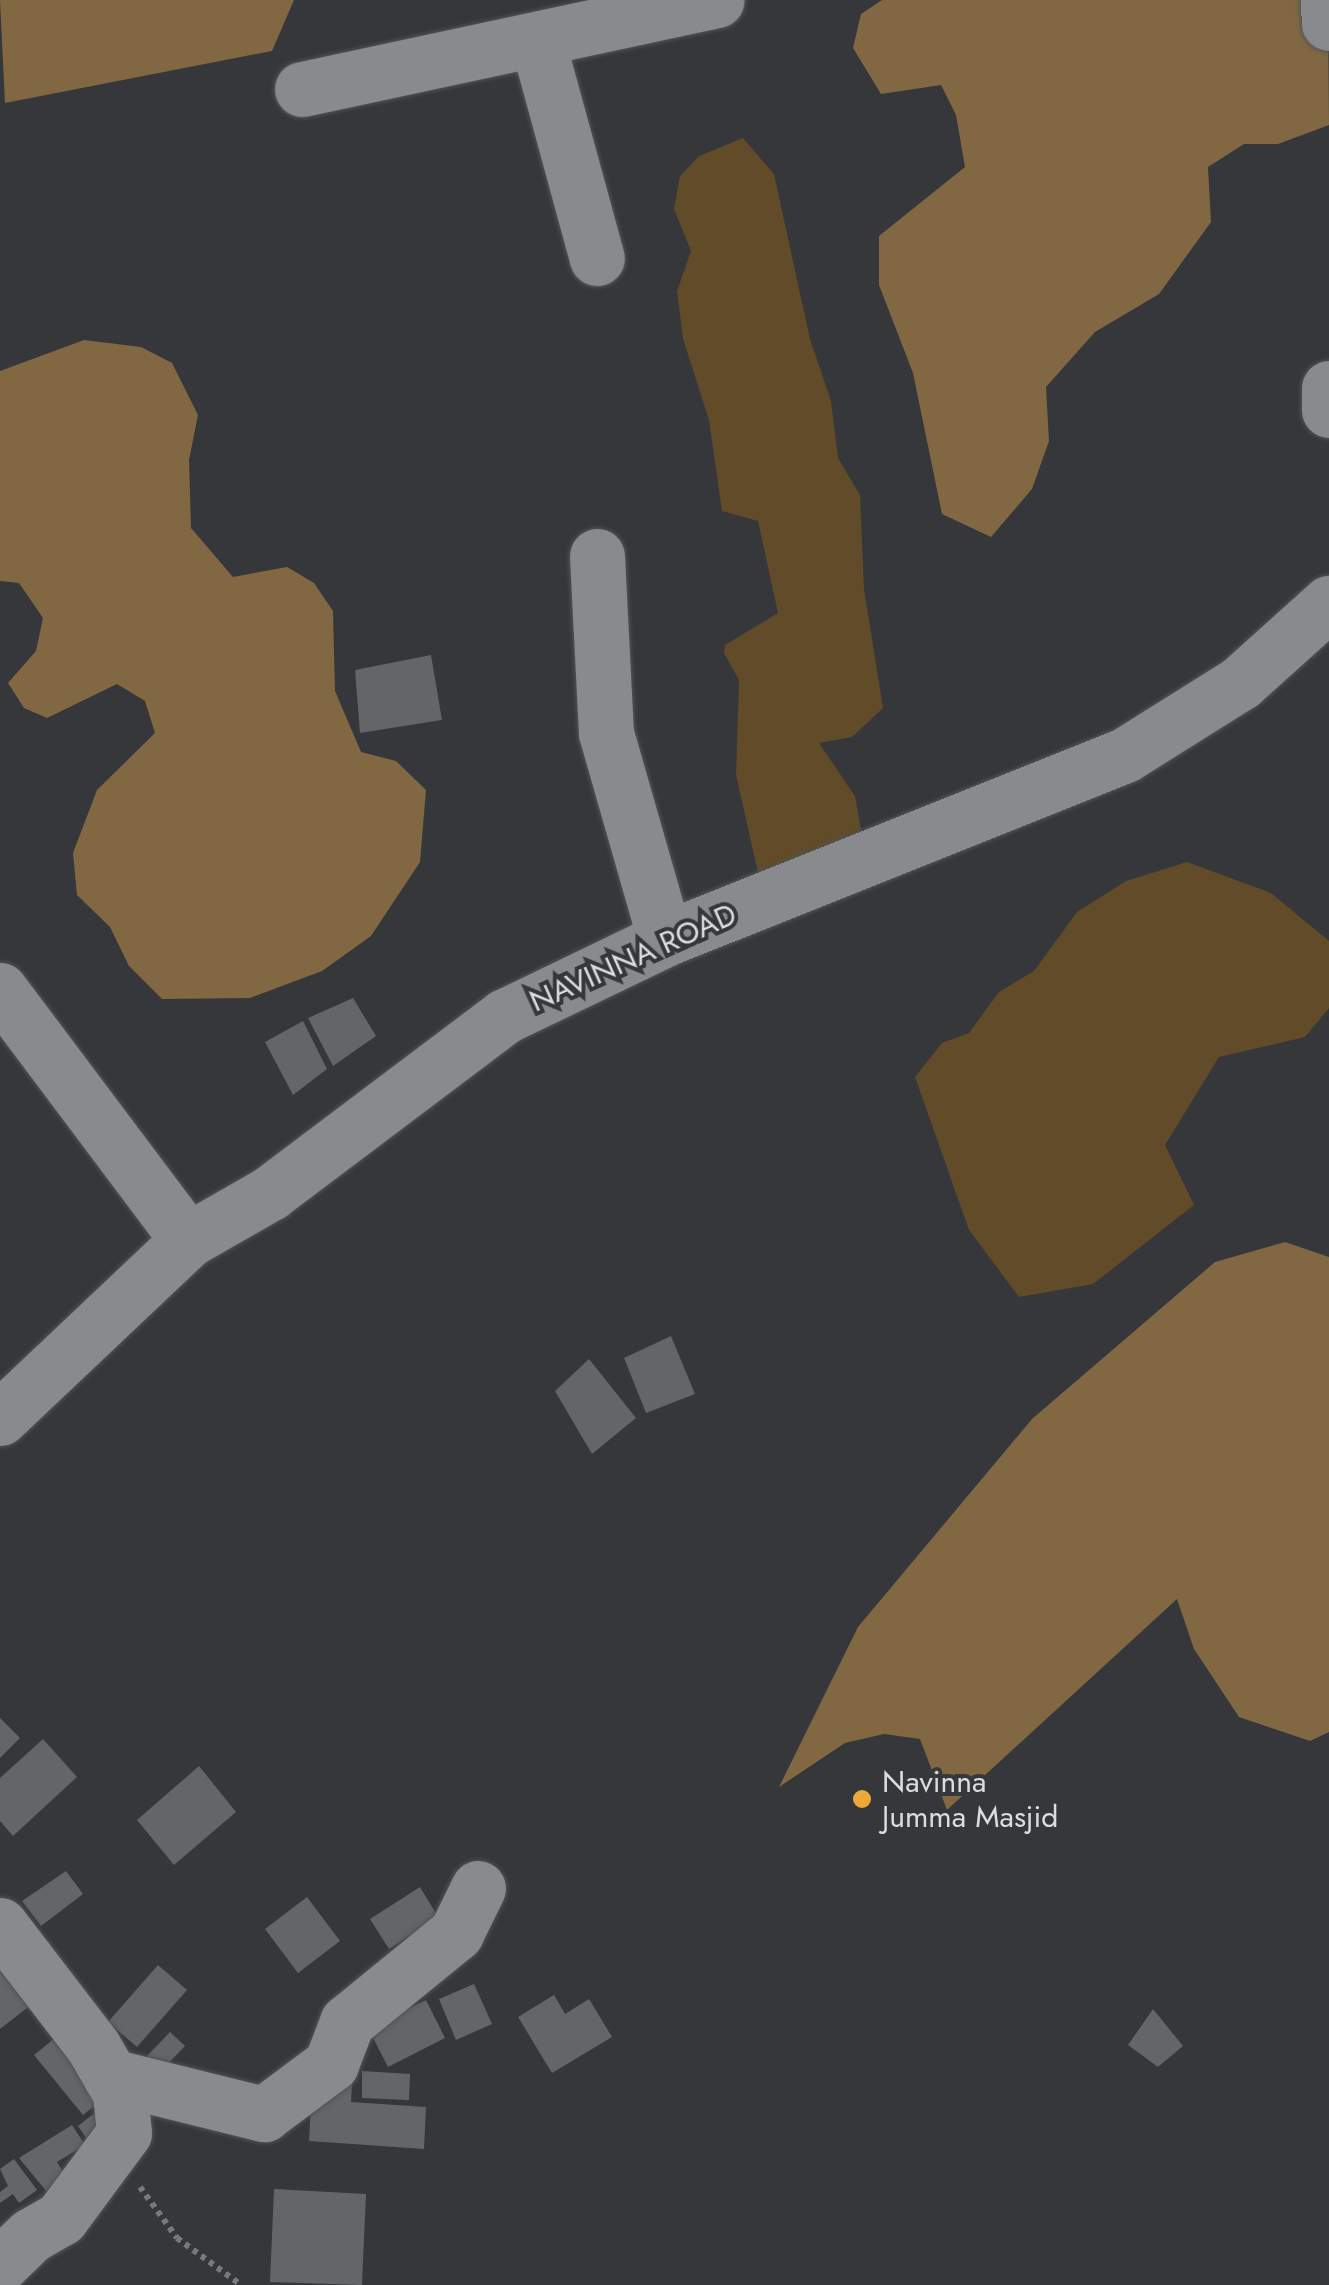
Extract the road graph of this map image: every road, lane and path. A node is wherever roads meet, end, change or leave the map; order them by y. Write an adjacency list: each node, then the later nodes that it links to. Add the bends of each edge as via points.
1 (717, 0): 4 (street)
2 (1328, 0): 3 (street)
3 (1329, 23)
4 (538, 43): 5 (street); 6 (street)
5 (302, 89)
6 (597, 258)
7 (1329, 388): 8 (street)
8 (1329, 410)
9 (598, 556): 11 (street, via 606,733)
10 (1329, 603): 11 (street, NAVINNA ROAD, via 1240,683 1125,755)
11 (665, 939): 13 (street, NAVINNA ROAD, via 505,1016 338,1146)
12 (0, 990): 13 (street)
13 (188, 1240): 14 (street, NAVINNA ROAD)
14 (0, 1418)
15 (478, 1888): 17 (street, via 456,1933 347,2022 331,2064 264,2114)
16 (0, 1925): 17 (street)
17 (110, 2076): 18 (street, via 120,2093 124,2132)
18 (112, 2150): 19 (street, via 61,2218 31,2235); 20 (path, via 177,2238)
19 (0, 2266)
20 (241, 2285)

